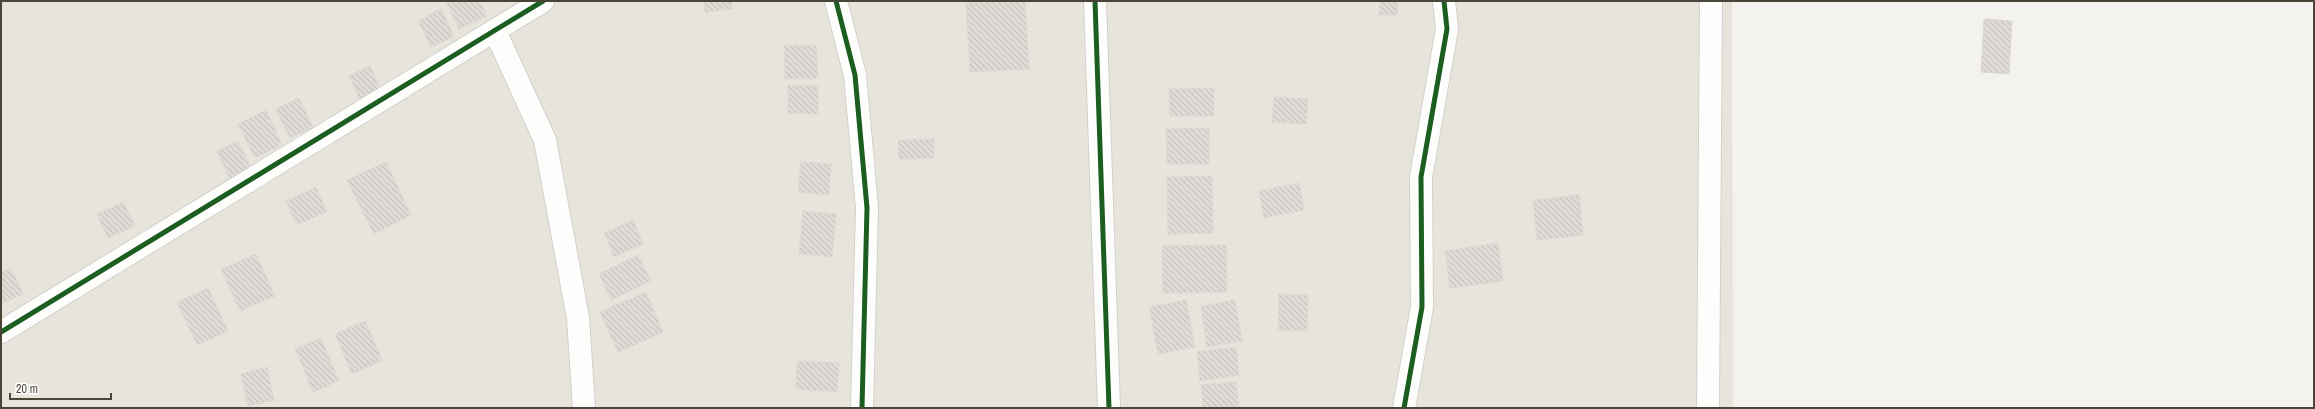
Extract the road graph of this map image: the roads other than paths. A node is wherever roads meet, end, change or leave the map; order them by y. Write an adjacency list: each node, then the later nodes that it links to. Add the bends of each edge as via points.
1 (544, 1): 6 (street)
2 (836, 1): 9 (street, via 855,75 866,208)
3 (1095, 1): 10 (street)
4 (1444, 1): 11 (street, via 1447,29 1421,177 1422,307)
5 (1710, 1): 12 (street)
6 (495, 31): 7 (street); 8 (street, via 545,140 578,318)
7 (1, 332)
8 (584, 408)
9 (862, 408)
10 (1110, 408)
11 (1404, 408)
12 (1708, 408)

